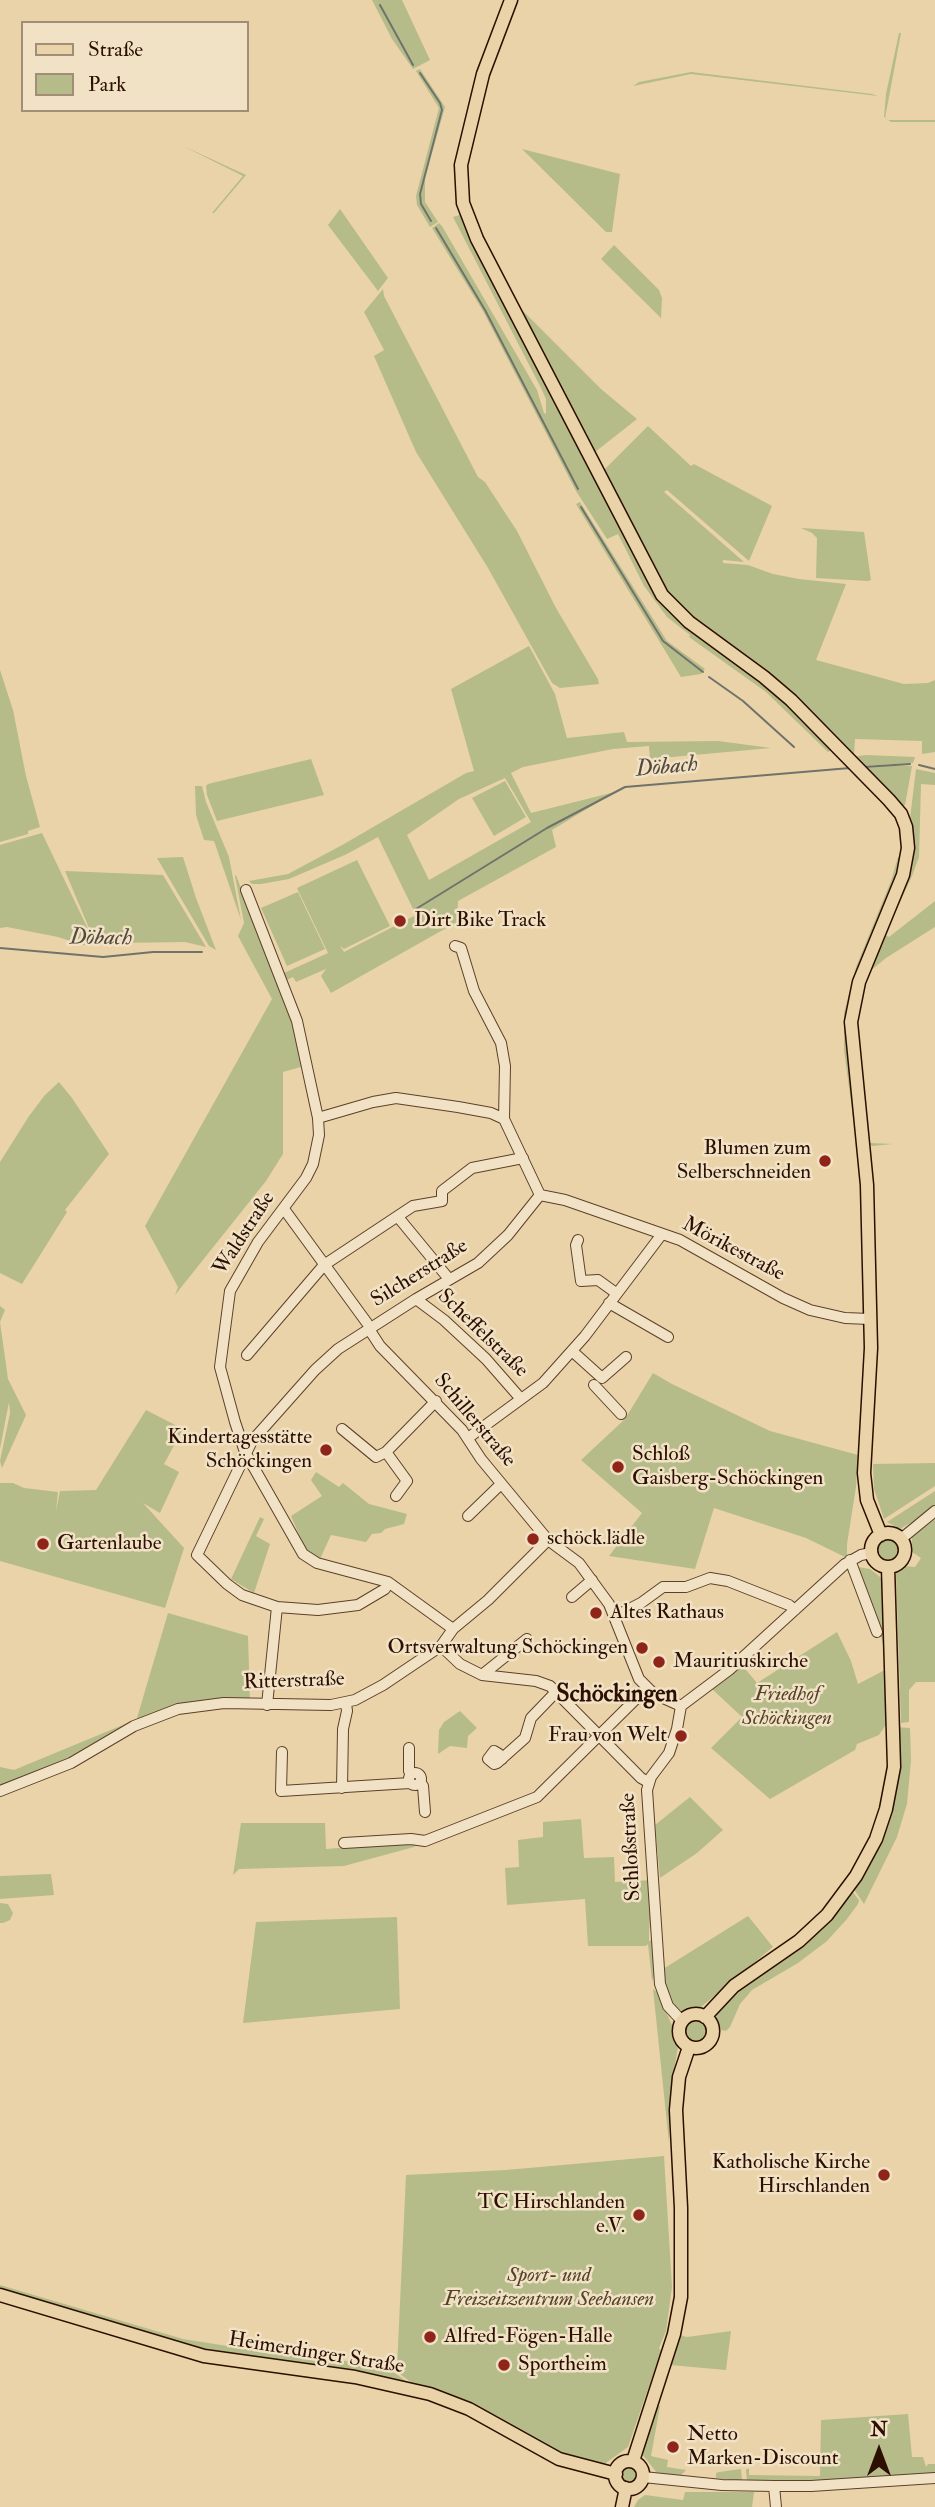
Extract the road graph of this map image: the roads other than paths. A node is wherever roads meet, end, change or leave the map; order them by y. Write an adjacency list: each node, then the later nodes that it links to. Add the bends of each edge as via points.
1 (510, 0): 17 (main road, via 483,74 463,151 461,193 470,226 662,595 682,617 783,693 901,814 906,827 903,875 863,970 852,1014 867,1185)
2 (246, 890): 4 (street, Waldstraße, via 297,1021)
3 (455, 946): 5 (street, via 461,948 474,991 504,1051)
4 (318, 1118): 5 (street, via 396,1098); 8 (street, Waldstraße, via 313,1164)
5 (504, 1119): 6 (street)
6 (523, 1158): 7 (street); 9 (street, via 472,1168 442,1191 442,1201 413,1206)
7 (540, 1195): 10 (street, Mörikestraße); 13 (street, Silcherstraße, via 478,1263)
8 (284, 1209): 12 (street, Schillerstraße); 29 (street, Waldstraße, via 239,1272 226,1312 220,1367)
9 (398, 1217): 12 (street); 13 (street)
10 (662, 1234): 14 (street); 17 (street, Mörikestraße, via 699,1249 797,1304 832,1316)
11 (578, 1240): 14 (street, via 581,1281 598,1280)
12 (324, 1265): 18 (street, Schillerstraße); 21 (street)
13 (449, 1279): 15 (street, Silcherstraße)
14 (616, 1293): 16 (street)
15 (416, 1299): 18 (street, Silcherstraße); 24 (street, Scheffelstraße, via 486,1359)
16 (609, 1303): 19 (street); 20 (street)
17 (870, 1319): 35 (main road, via 864,1473 867,1499)
18 (368, 1326): 25 (street, Schillerstraße, via 380,1346); 29 (street, Silcherstraße, via 314,1370)
19 (668, 1337)
20 (572, 1351): 23 (street); 24 (street)
21 (247, 1355)
22 (626, 1357): 23 (street)
23 (596, 1383): 26 (street)
24 (521, 1399): 28 (street)
25 (436, 1401): 28 (street, Schillerstraße); 30 (street)
26 (621, 1414)
27 (342, 1429): 30 (street, via 376,1457)
28 (468, 1438): 31 (street, Schillerstraße)
29 (245, 1452): 42 (street, Waldstraße, via 303,1554 317,1563); 44 (street, Silcherstraße, via 197,1555 242,1595)
30 (386, 1452): 32 (street, via 407,1481)
31 (501, 1483): 34 (street); 37 (street, Schillerstraße)
32 (396, 1496)
33 (935, 1511): 36 (street)
34 (468, 1516)
35 (881, 1535): 36 (main road); 38 (main road)
36 (901, 1539): 40 (main road, via 903,1558)
37 (548, 1540): 41 (street, via 579,1563); 47 (street, Ritterstraße)
38 (871, 1553): 39 (street); 40 (main road, via 877,1564)
39 (850, 1560): 45 (street); 48 (street)
40 (888, 1567): 67 (main road, via 894,1768 876,1839 827,1915 799,1941 734,1986)
41 (592, 1580): 43 (street); 46 (street)
42 (387, 1582): 44 (street, via 385,1589 358,1605); 47 (street, Waldstraße)
43 (572, 1597)
44 (278, 1608): 55 (street)
45 (795, 1610): 46 (street, via 709,1577 686,1587 663,1587); 56 (street)
46 (614, 1617): 52 (street, via 630,1661)
47 (453, 1629): 50 (street, Ritterstraße)
48 (877, 1632)
49 (527, 1639): 51 (street)
50 (441, 1646): 51 (street, via 460,1664); 54 (street, Ritterstraße, via 383,1685)
51 (482, 1675): 53 (street, via 536,1681)
52 (647, 1688): 56 (street); 57 (street)
53 (556, 1691): 57 (street); 60 (street, via 531,1718 525,1738)
54 (346, 1703): 55 (street, Ritterstraße); 63 (street)
55 (267, 1704): 64 (street, Ritterstraße, via 178,1709 134,1726 71,1763)
56 (681, 1706): 62 (street, Schloßstraße, via 669,1753)
57 (600, 1735): 62 (street); 66 (street, via 537,1797 511,1809 425,1841)
58 (409, 1748): 61 (street, via 409,1771)
59 (282, 1752): 63 (street, via 281,1791)
60 (502, 1759)
61 (414, 1780): 63 (street); 65 (street, via 424,1786)
62 (648, 1782): 68 (street, Schloßstraße, via 660,1984 668,2006)
63 (342, 1788)
64 (0, 1791)
65 (425, 1812)
66 (344, 1843)
67 (705, 2017): 68 (main road, via 693,2014); 69 (main road, via 712,2027 711,2039 704,2046)
68 (682, 2021): 69 (main road, via 679,2036)
69 (689, 2047): 71 (main road, via 679,2077 676,2110 681,2300)
70 (0, 2295): 72 (main road, Heimerdinger Straße, via 204,2356 345,2375 430,2394 469,2409 559,2459)
71 (633, 2461): 72 (main road, via 622,2463); 73 (main road)
72 (616, 2474): 76 (main road)
73 (643, 2477): 75 (street); 76 (main road, via 637,2487)
74 (935, 2478): 75 (street)
75 (774, 2486): 78 (street)
76 (626, 2488): 77 (main road)
77 (622, 2507)
78 (776, 2507)

